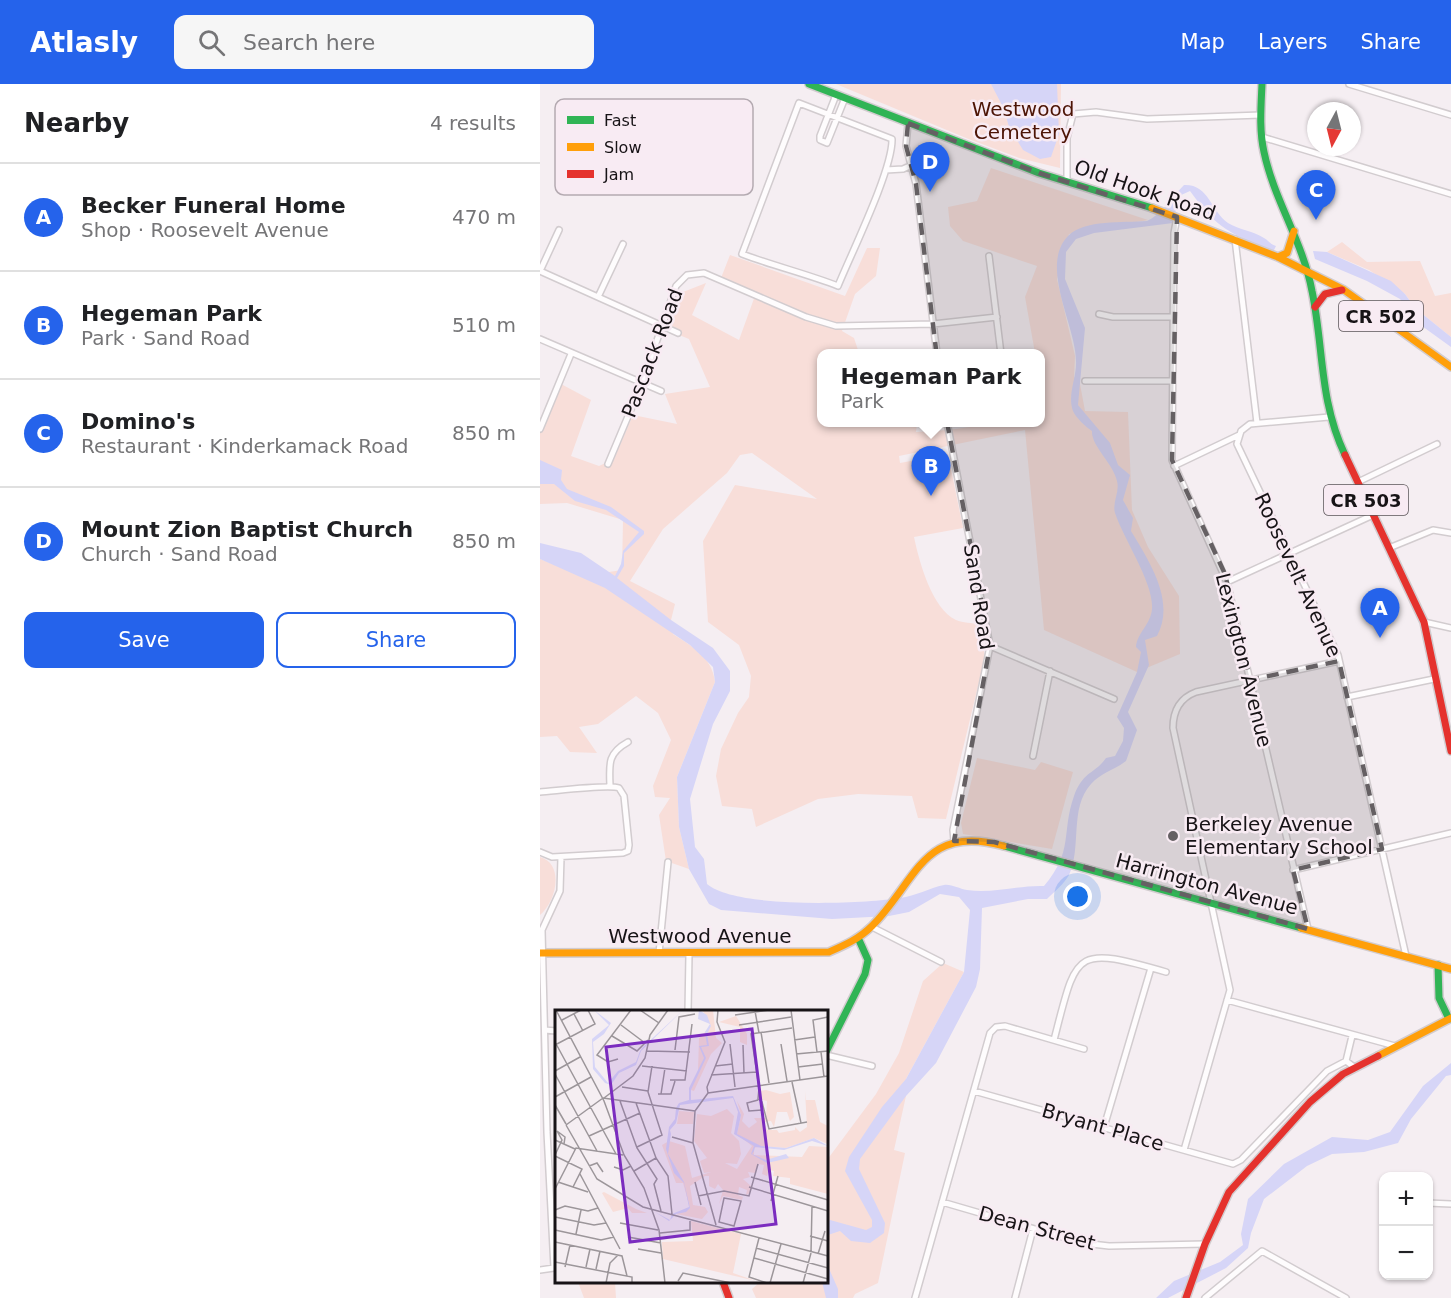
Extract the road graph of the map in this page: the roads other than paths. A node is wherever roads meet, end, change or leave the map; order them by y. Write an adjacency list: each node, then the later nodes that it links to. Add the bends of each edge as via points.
1 (809, 84): 4 (street, Old Hook Road / CR 502)
2 (1262, 84): 7 (street, CR 503)
3 (1349, 84): 8 (street)
4 (836, 95): 5 (street, Old Hook Road / CR 502); 6 (street)
5 (845, 98): 9 (street); 10 (street, Old Hook Road / CR 502)
6 (830, 115): 9 (street); 9 (street, via 820,140 830,140); 13 (street, via 799,103 742,254 838,286)
7 (1261, 115): 11 (street, CR 503); 14 (street, via 1147,119 1080,112 1070,118)
8 (1451, 115)
9 (836, 117): 13 (street, via 892,139)
10 (908, 123): 12 (street, via 906,146); 14 (street, Old Hook Road / CR 502)
11 (1262, 137): 15 (street); 17 (street, CR 503, via 1268,166)
12 (912, 165): 13 (street); 31 (street)
13 (886, 170)
14 (1066, 181): 16 (street, Old Hook Road / CR 502)
15 (1451, 194)
16 (1177, 217): 19 (street, Old Hook Road / CR 502); 30 (street, Lexington Avenue)
17 (1294, 229): 22 (street, via 1287,253); 24 (street, CR 503)
18 (558, 230): 23 (street)
19 (1235, 239): 22 (street, Old Hook Road / CR 502); 44 (street)
20 (623, 244): 26 (street)
21 (989, 256): 29 (street)
22 (1278, 257): 24 (street, Old Hook Road / CR 502)
23 (540, 271): 26 (street)
24 (1307, 271): 25 (street, Old Hook Road / CR 502); 27 (street, CR 503)
25 (1344, 290): 27 (street, via 1325,294); 38 (street, Old Hook Road / CR 502)
26 (598, 297): 32 (street)
27 (1315, 307): 43 (street, CR 503, via 1320,374)
28 (1098, 314): 30 (street)
29 (997, 317): 31 (street, Pascack Road); 36 (street)
30 (1173, 317): 40 (street, Lexington Avenue)
31 (933, 324): 32 (street, Pascack Road, via 836,326 704,273 695,273 676,286); 35 (street)
32 (662, 327): 33 (street); 41 (street, Pascack Road)
33 (678, 333)
34 (540, 339): 37 (street)
35 (936, 349)
36 (1000, 349)
37 (571, 354): 41 (street); 46 (street)
38 (1451, 367)
39 (1085, 381): 40 (street)
40 (1172, 381): 50 (street, Lexington Avenue)
41 (642, 383): 42 (street); 49 (street, Pascack Road)
42 (661, 392)
43 (1329, 417): 44 (street); 51 (street, CR 503)
44 (1257, 423): 47 (street, via 1245,427)
45 (948, 427): 59 (street, Sand Road)
46 (540, 429)
47 (1239, 435): 50 (street); 55 (street, Roosevelt Avenue, via 1238,449)
48 (1437, 444): 51 (street)
49 (608, 464)
50 (1174, 466): 56 (street, Lexington Avenue)
51 (1358, 482): 52 (street, CR 503)
52 (1373, 515): 54 (street, CR 503); 55 (street)
53 (1451, 533): 54 (street, via 1427,531)
54 (1389, 548): 57 (street, CR 503)
55 (1288, 554): 56 (street); 60 (street, Roosevelt Avenue)
56 (1227, 582): 63 (street, Lexington Avenue)
57 (1424, 622): 58 (street); 62 (street, CR 503)
58 (1451, 628)
59 (990, 646): 61 (street); 72 (street, Sand Road)
60 (1339, 661): 63 (street); 64 (street, Roosevelt Avenue)
61 (1050, 671): 65 (street); 68 (street)
62 (1434, 679): 64 (street); 67 (street, CR 503)
63 (1250, 680): 77 (street, Lexington Avenue); 78 (street, via 1196,692 1186,697 1174,713 1174,735)
64 (1347, 697): 73 (street, Roosevelt Avenue)
65 (1114, 699)
66 (628, 742): 69 (street, via 610,757)
67 (1451, 751)
68 (1033, 756)
69 (610, 785): 70 (street); 75 (street, via 619,788 624,796 628,851)
70 (540, 792)
71 (1451, 833): 73 (street)
72 (954, 841): 78 (street, Harrington Avenue, via 988,841); 79 (street, via 930,854)
73 (1382, 849): 77 (street); 85 (street, Roosevelt Avenue)
74 (540, 852): 75 (street)
75 (561, 857): 82 (street, via 560,891 542,930)
76 (668, 862): 83 (street)
77 (1293, 870): 80 (street, Lexington Avenue)
78 (1212, 904): 80 (street, Harrington Avenue); 91 (street, via 1230,990)
79 (872, 927): 81 (street); 86 (street)
80 (1308, 929): 85 (street, Harrington Avenue)
81 (859, 940): 84 (street, Westwood Avenue, via 829,952); 99 (street, via 865,949 867,967)
82 (541, 953): 83 (street, Westwood Avenue); 94 (street)
83 (659, 953): 84 (street, Westwood Avenue)
84 (689, 954): 92 (street)
85 (1406, 956): 87 (street, Harrington Avenue)
86 (941, 962)
87 (1438, 966): 89 (street, Harrington Avenue); 93 (street, via 1439,998)
88 (1151, 968): 90 (street); 97 (street, via 1102,956 1082,963 1070,980); 106 (street)
89 (1451, 969)
90 (1166, 972)
91 (1227, 1000): 96 (street); 107 (street)
92 (688, 1010)
93 (1450, 1018): 98 (street)
94 (544, 1030): 95 (street); 113 (street, via 554,1270)
95 (555, 1030)
96 (1352, 1036): 98 (street); 102 (street)
97 (1054, 1040): 100 (street); 105 (street, via 996,1027 990,1033)
98 (1395, 1047): 104 (street)
99 (828, 1048)
100 (1084, 1049)
101 (828, 1050): 103 (street)
102 (1346, 1061): 104 (street); 107 (street, Bryant Place, via 1327,1071 1241,1160 1233,1164)
103 (872, 1066)
104 (1354, 1067): 112 (street, via 1319,1092 1229,1192)
105 (974, 1091): 106 (street, Bryant Place); 108 (street)
106 (1104, 1128): 107 (street, Bryant Place)
107 (1184, 1150)
108 (942, 1202): 111 (street, Dean Street); 117 (street)
109 (1433, 1203): 110 (street)
110 (1451, 1204)
111 (1033, 1229): 112 (street, Dean Street, via 1109,1246); 118 (street)
112 (1205, 1244): 119 (street)
113 (540, 1270)
114 (724, 1283): 116 (street)
115 (1209, 1297): 120 (street, via 1262,1251)
116 (729, 1298)
117 (915, 1298)
118 (1015, 1298)
119 (1186, 1298)
120 (1346, 1298)

